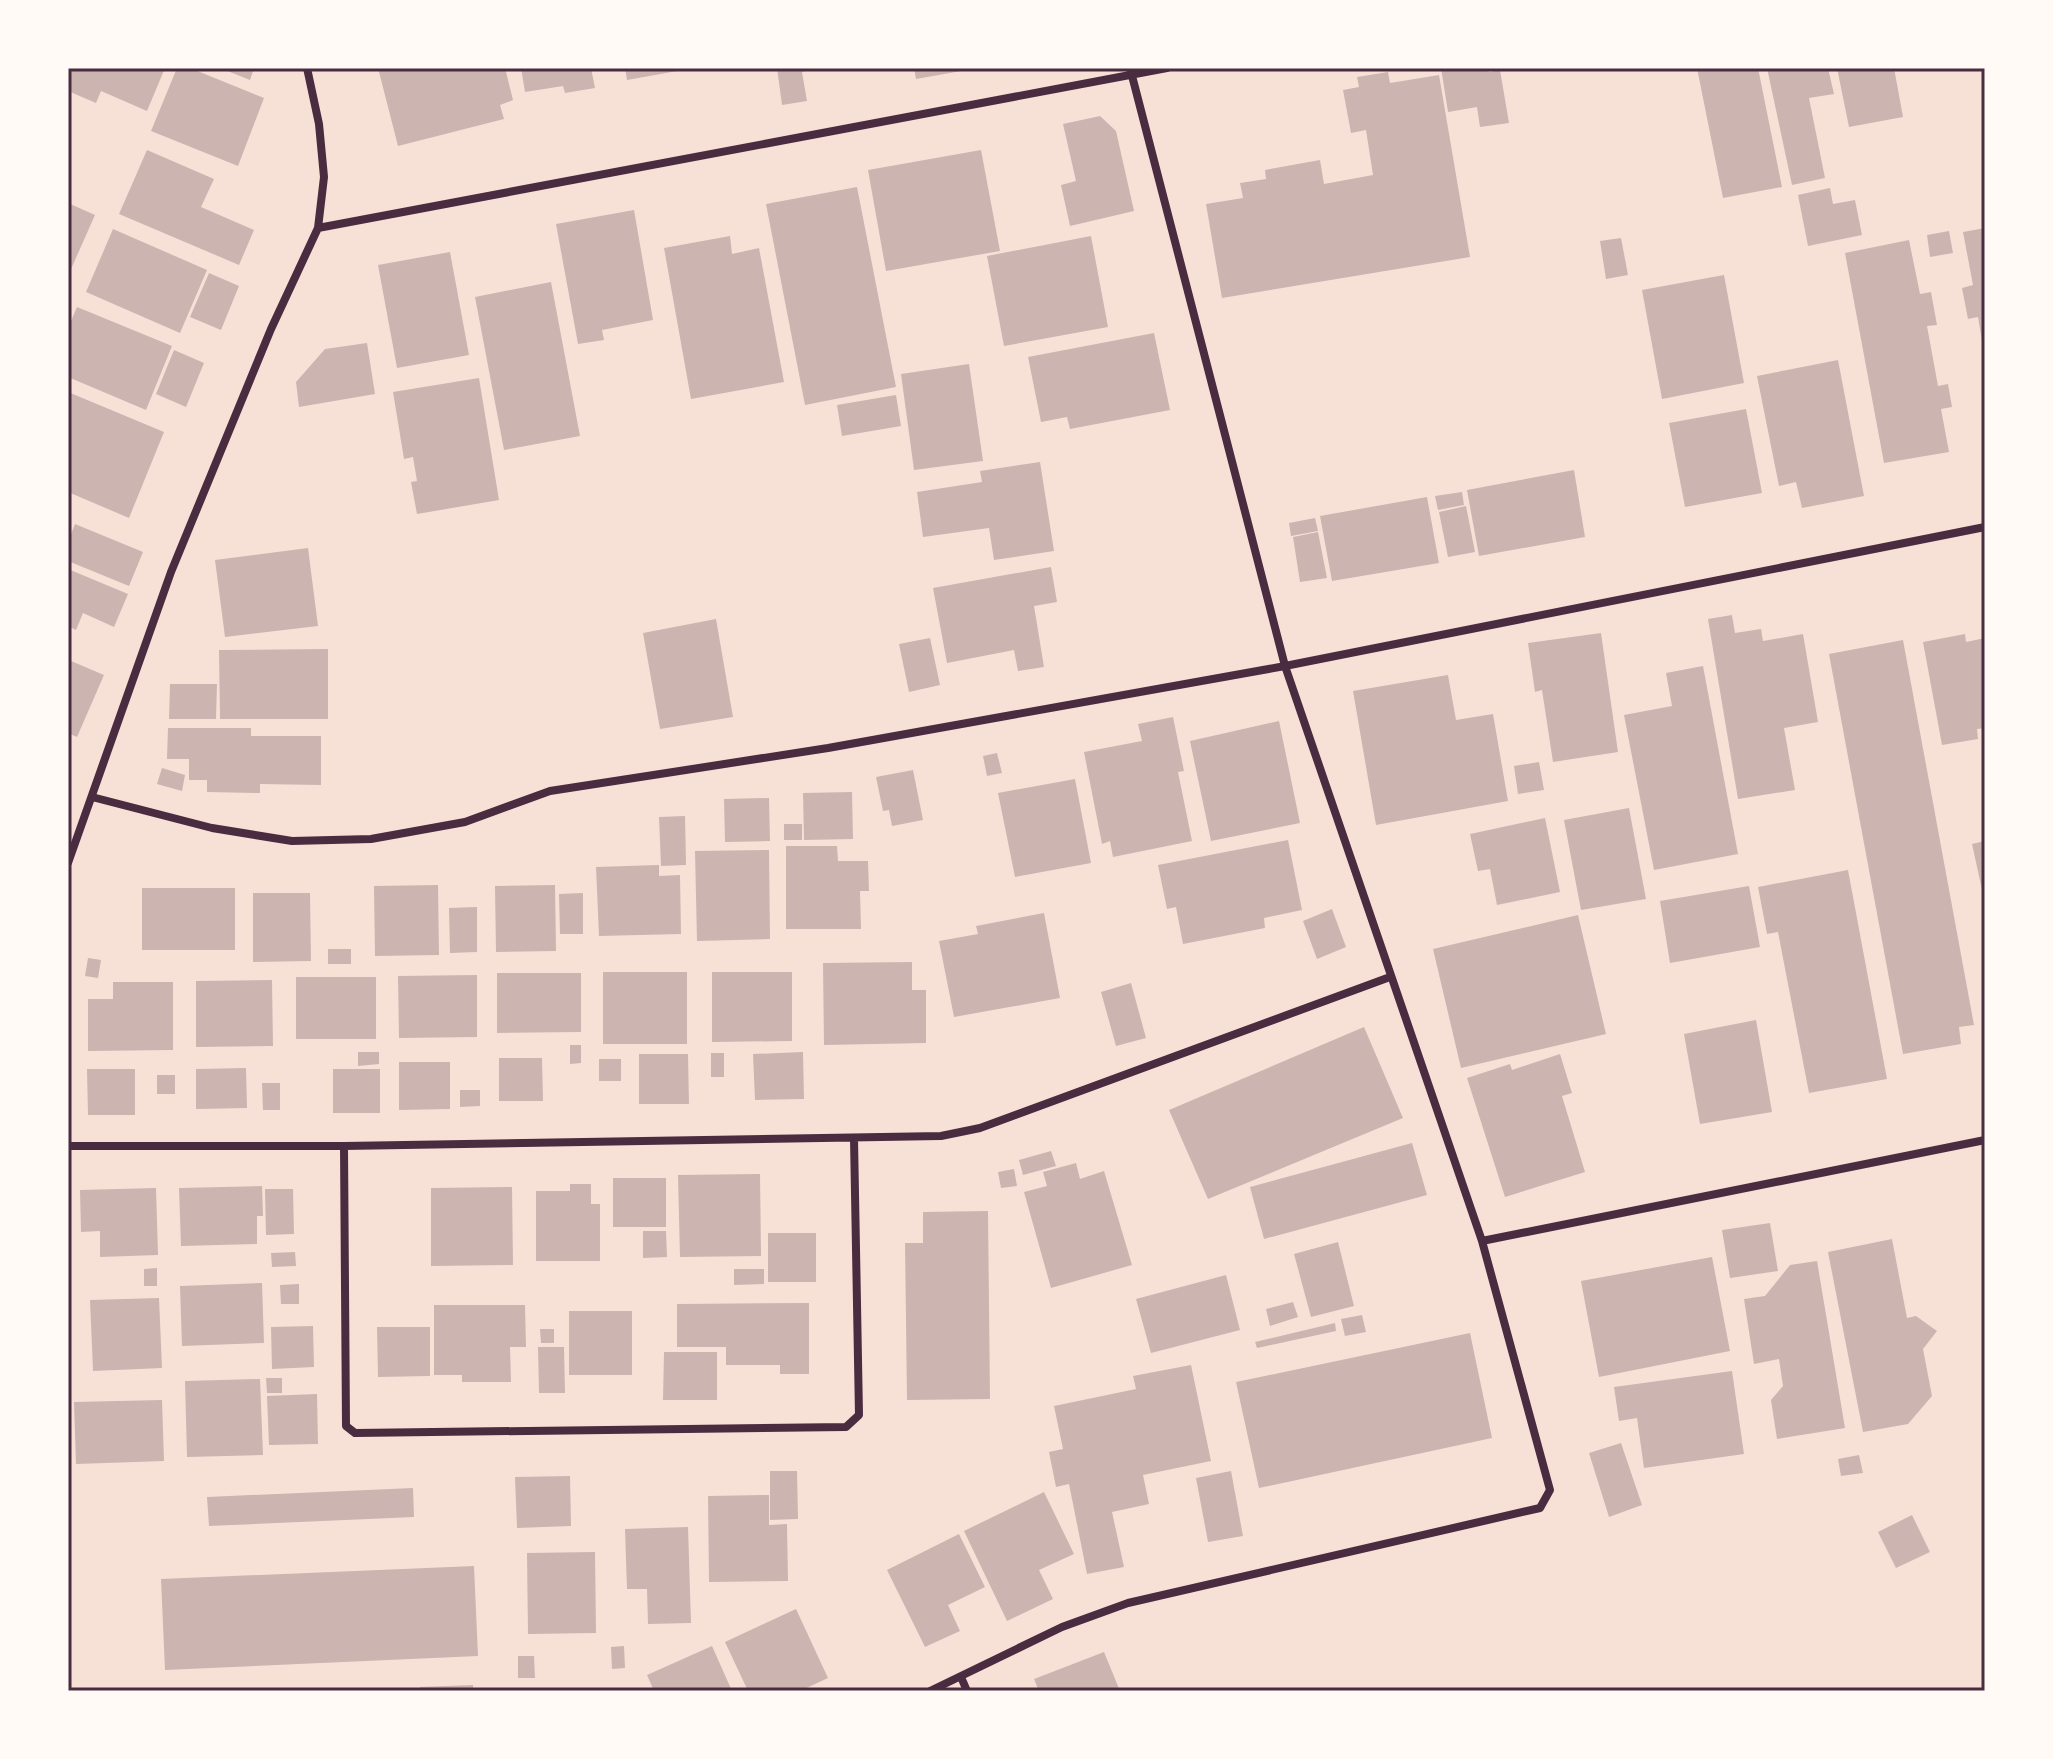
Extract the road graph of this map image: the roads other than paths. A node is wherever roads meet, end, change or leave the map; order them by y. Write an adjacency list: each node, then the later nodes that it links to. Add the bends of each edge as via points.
1 (307, 68): 4 (street, via 324,177)
2 (1167, 68): 3 (street)
3 (1131, 71): 4 (street); 6 (street)
4 (318, 228): 7 (street, via 171,572)
5 (1985, 527): 6 (street)
6 (1285, 666): 7 (street, via 828,748 550,791 465,822 371,839 292,841 212,828); 9 (street)
7 (92, 797): 8 (street)
8 (68, 863)
9 (1390, 977): 10 (street, via 980,1128 941,1136); 14 (street)
10 (854, 1138): 13 (street); 13 (street, via 859,1415 846,1427 355,1433 346,1426)
11 (1985, 1140): 14 (street)
12 (68, 1146): 13 (street)
13 (344, 1146)
14 (1482, 1241): 15 (street, via 1550,1490 1540,1508 1128,1603 1062,1627)
15 (961, 1677): 16 (street); 17 (street)
16 (930, 1691)
17 (967, 1691)

